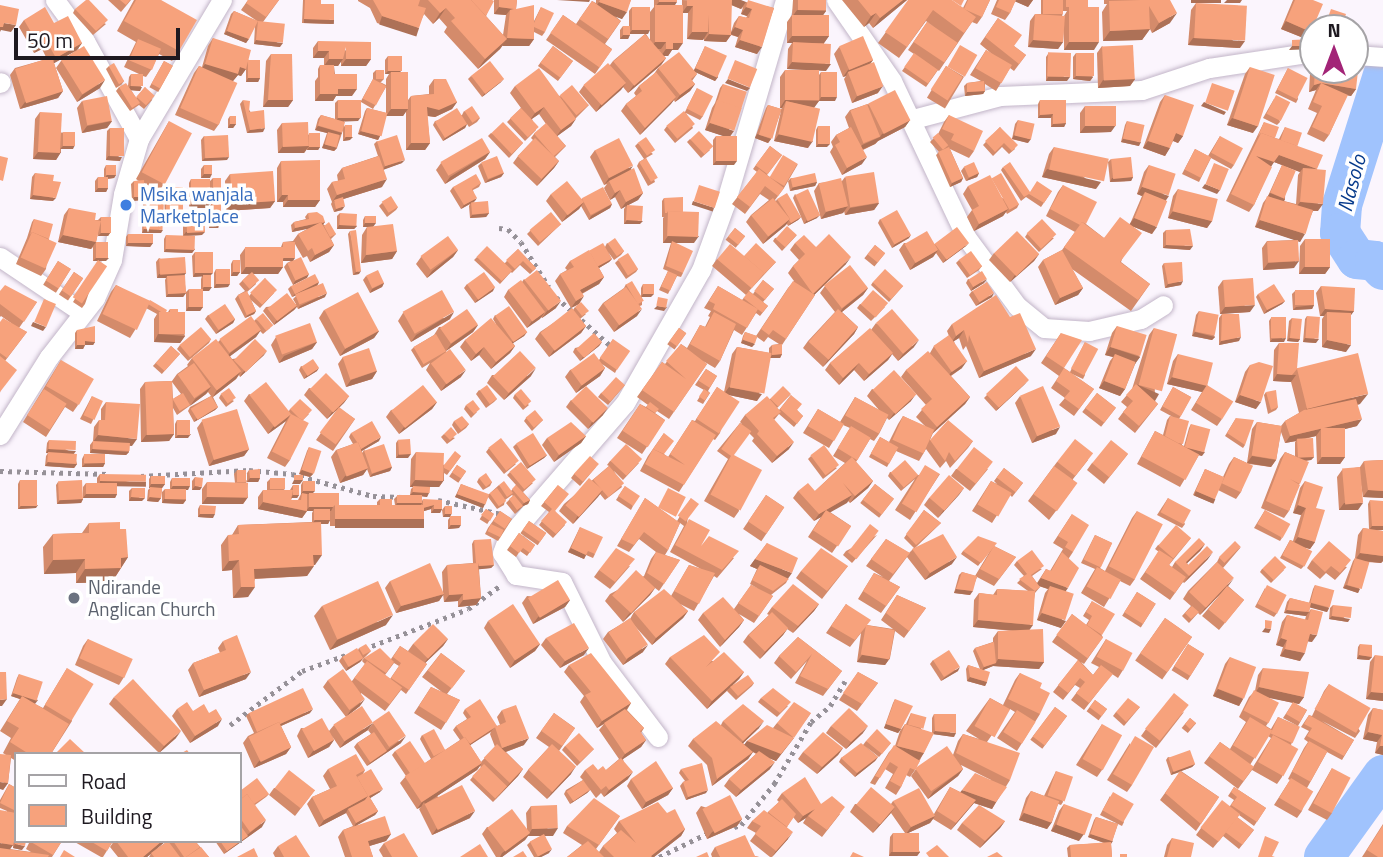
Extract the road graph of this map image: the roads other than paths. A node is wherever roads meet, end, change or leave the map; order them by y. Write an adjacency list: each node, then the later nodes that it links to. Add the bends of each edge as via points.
1 (54, 0): 7 (street, via 85,41)
2 (222, 0): 7 (street)
3 (785, 0): 12 (street, via 701,270 625,403 524,519 502,553 516,575 562,582 602,663 636,714)
4 (836, 0): 6 (street, via 868,42)
5 (1299, 54): 6 (street, via 1209,68 1142,90 1000,96)
6 (913, 119): 9 (street, via 967,237 1017,306 1044,328 1090,331 1119,327)
7 (139, 139): 10 (street, via 123,194 112,260)
8 (0, 257): 10 (street)
9 (1163, 305)
10 (83, 313): 11 (street)
11 (0, 435)
12 (658, 737)

